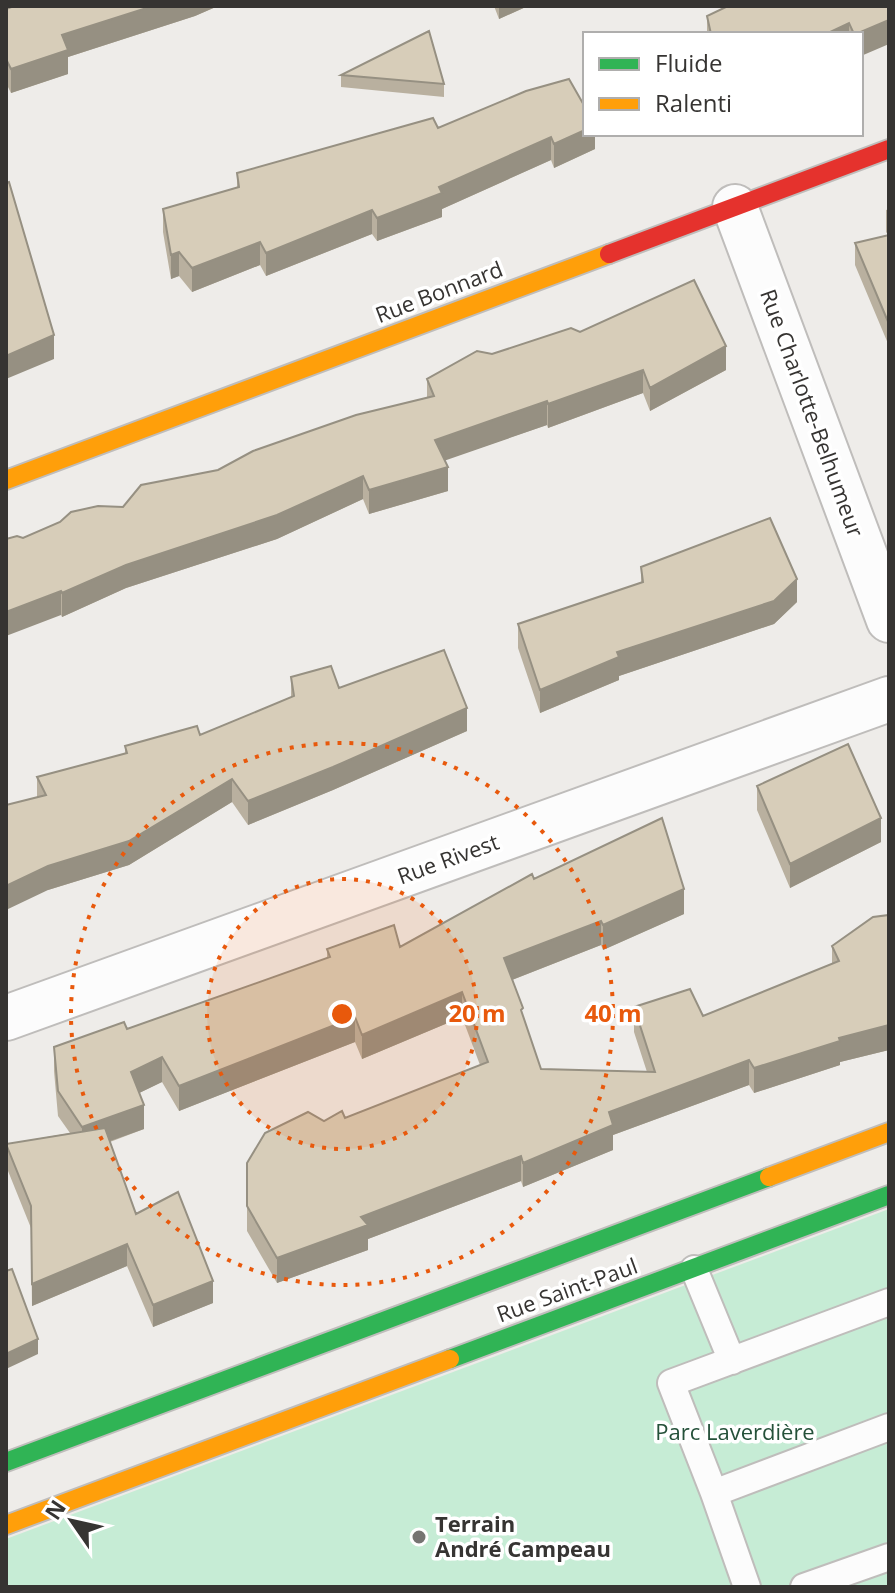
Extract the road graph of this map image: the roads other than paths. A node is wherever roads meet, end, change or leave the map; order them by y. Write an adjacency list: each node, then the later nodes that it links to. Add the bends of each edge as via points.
1 (889, 149): 2 (street, Rue Bonnard)
2 (735, 207): 3 (street, Rue Bonnard); 4 (street, Rue Charlotte-Belhumeur)
3 (6, 480)
4 (889, 620)
5 (889, 699): 6 (street, Rue Rivest)
6 (6, 1018)
7 (889, 1132): 13 (street, Rue Saint-Paul, via 703,1209 138,1421)
8 (889, 1195): 9 (street, Rue Saint-Paul, via 721,1250)
9 (694, 1269): 11 (lane); 15 (street, Rue Saint-Paul, via 149,1463)
10 (889, 1302): 11 (lane)
11 (732, 1361): 14 (lane, via 671,1383)
12 (889, 1427): 14 (lane)
13 (6, 1462)
14 (714, 1493): 17 (lane)
15 (6, 1525)
16 (889, 1557): 18 (lane)
17 (747, 1587)
18 (804, 1587)

